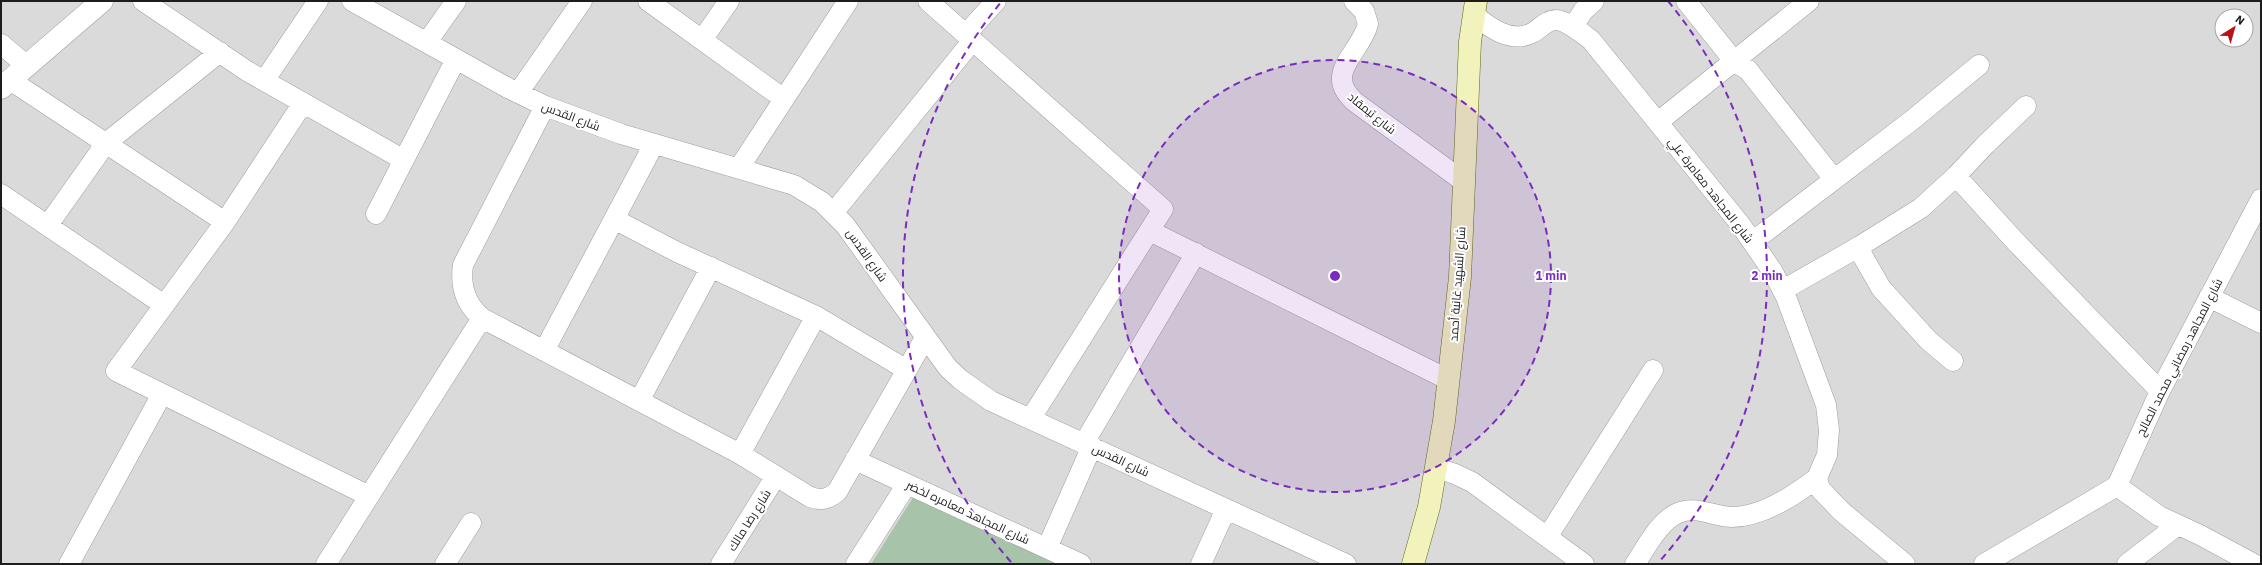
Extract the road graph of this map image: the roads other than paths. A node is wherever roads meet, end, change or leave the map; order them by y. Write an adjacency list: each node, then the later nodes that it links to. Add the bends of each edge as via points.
1 (102, 1): 26 (street)
2 (143, 1): 22 (street)
3 (318, 1): 27 (street)
4 (352, 1): 20 (street, شارع القدس)
5 (456, 1): 20 (street)
6 (582, 1): 29 (street)
7 (648, 1): 19 (street)
8 (729, 1): 19 (street)
9 (848, 1): 30 (street)
10 (928, 1): 18 (street)
11 (996, 1): 18 (street)
12 (1354, 1): 41 (street, شارع تيمقاد, via 1364,11 1368,24 1343,70 1345,92)
13 (1594, 1): 17 (street, via 1583,11)
14 (1686, 1): 24 (street)
15 (1809, 1): 24 (street)
16 (1475, 8): 17 (street, شارع المجاهد معامرة علي, via 1493,31 1518,37 1531,34 1547,22 1557,20); 41 (main road, شارع الشهيد غانية أحمد)
17 (1573, 27): 34 (street, شارع المجاهد معامرة علي, via 1591,40)
18 (970, 37): 44 (street); 49 (street, via 1162,209)
19 (702, 40): 30 (street)
20 (427, 42): 23 (street, شارع القدس)
21 (1, 44): 26 (street)
22 (220, 52): 27 (street); 35 (street)
23 (456, 59): 29 (street, شارع القدس); 37 (street)
24 (1734, 61): 34 (street); 40 (street, via 1748,70)
25 (1979, 65): 40 (street)
26 (27, 66): 28 (street)
27 (264, 81): 31 (street)
28 (6, 84): 35 (street)
29 (518, 93): 32 (street, شارع القدس)
30 (784, 99): 38 (street)
31 (303, 103): 37 (street); 47 (street)
32 (544, 106): 36 (street, شارع القدس); 58 (street, via 463,265 462,287 470,305)
33 (2026, 106): 39 (street)
34 (1658, 122): 50 (street, شارع المجاهد معامرة علي)
35 (106, 143): 47 (street); 48 (street)
36 (654, 144): 38 (street, شارع القدس); 46 (street)
37 (404, 160): 45 (street)
38 (739, 168): 44 (street, شارع القدس, via 794,185 809,192)
39 (1956, 176): 51 (street, via 1921,208); 66 (street)
40 (1834, 180): 50 (street)
41 (1463, 181): 65 (main road, شارع الشهيد غانية أحمد, via 1460,278)
42 (1, 194): 48 (street)
43 (2261, 199): 55 (street, شارع المجاهد رمضاني محمد الصالح)
44 (834, 212): 60 (street, شارع القدس)
45 (376, 214)
46 (614, 219): 53 (street); 61 (street)
47 (225, 222): 56 (street)
48 (48, 225): 56 (street)
49 (1150, 231): 52 (street); 69 (street)
50 (1752, 242): 54 (street, شارع المجاهد معامرة علي)
51 (1858, 248): 54 (street); 62 (street, via 1885,293 1929,341)
52 (1196, 253): 65 (street); 70 (street)
53 (711, 267): 57 (street); 68 (street)
54 (1783, 290): 75 (street, شارع المجاهد معامرة علي, via 1826,406 1829,430 1827,455)
55 (2209, 297): 59 (street); 66 (street, شارع المجاهد رمضاني محمد الصالح)
56 (164, 305): 67 (street, via 116,371)
57 (816, 316): 63 (street); 71 (street)
58 (482, 318): 61 (street); 78 (street)
59 (2261, 323)
60 (925, 338): 63 (street); 69 (street, شارع القدس, via 948,368 961,380 991,401)
61 (544, 351): 68 (street)
62 (1953, 361)
63 (907, 370): 72 (street)
64 (1653, 370): 82 (street)
65 (1449, 380): 73 (main road, شارع الشهيد غانية أحمد)
66 (2160, 391): 77 (street, شارع المجاهد رمضاني محمد الصالح)
67 (162, 394): 78 (street); 84 (street)
68 (639, 401): 71 (street)
69 (1031, 418): 70 (street, شارع القدس)
70 (1088, 445): 79 (street, شارع القدس); 83 (street)
71 (740, 454): 74 (street)
72 (855, 460): 74 (street, via 837,492 824,499 810,497); 76 (street, شارع المجاهد معامره لخضر)
73 (1437, 468): 82 (street, via 1472,482); 92 (main road, شارع الشهيد غانية أحمد)
74 (776, 476): 87 (street, شارع رضا مالك)
75 (1817, 478): 94 (street, via 1800,491 1749,515 1731,517 1700,511 1678,513 1662,525); 95 (street, via 1820,490 1828,498)
76 (907, 484): 83 (street, شارع المجاهد معامره لخضر); 88 (street)
77 (2117, 486): 81 (street, via 2159,516); 96 (street)
78 (369, 496): 85 (street)
79 (1226, 509): 90 (street); 91 (street, شارع القدس)
80 (470, 523): 86 (street)
81 (2178, 525): 97 (street); 98 (street)
82 (1548, 536): 93 (street)
83 (1047, 548): 89 (street, شارع المجاهد معامره لخضر)
84 (69, 564)
85 (326, 564)
86 (445, 564)
87 (721, 564)
88 (856, 564)
89 (1081, 564)
90 (1201, 564)
91 (1346, 564)
92 (1413, 564)
93 (1584, 564)
94 (1635, 564)
95 (1905, 564)
96 (1984, 564)
97 (2127, 564)
98 (2254, 564)

